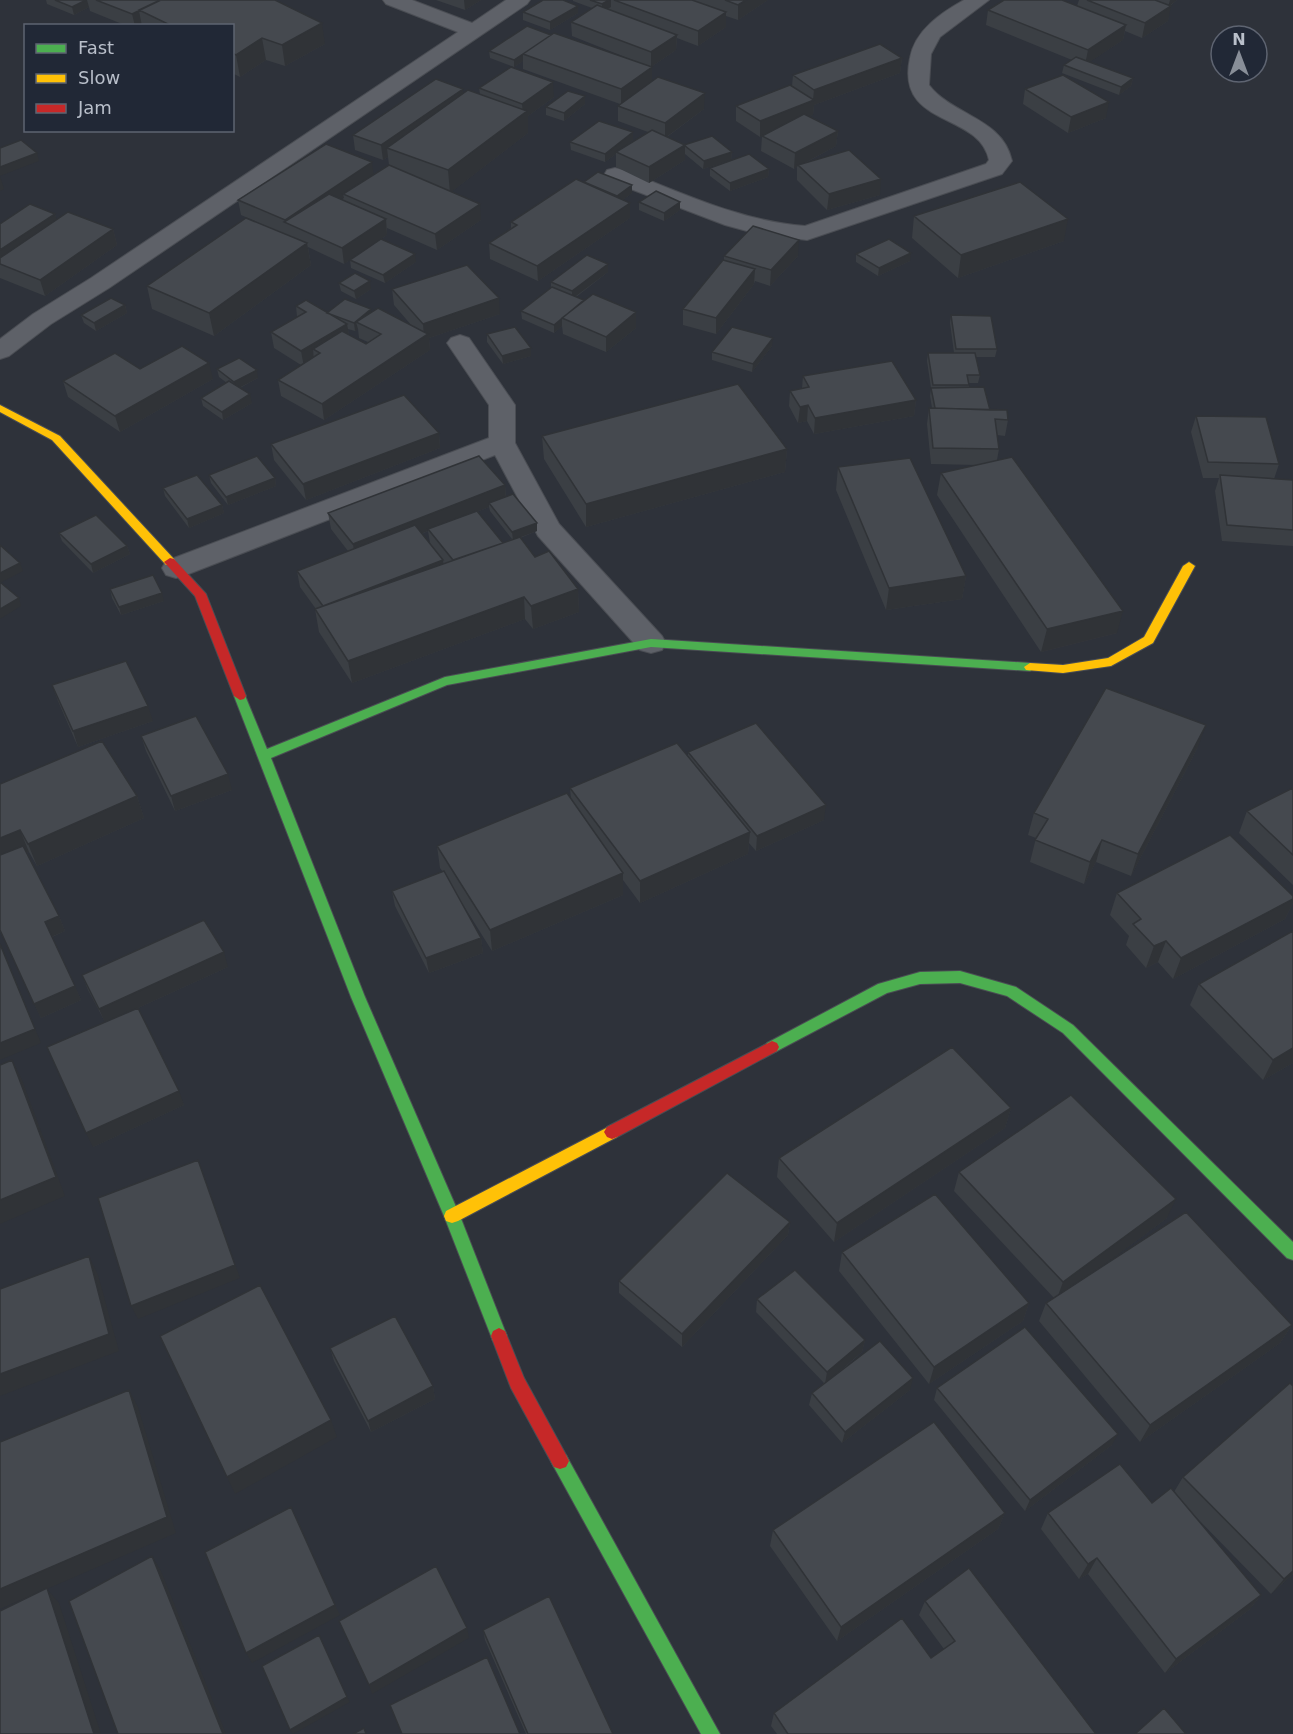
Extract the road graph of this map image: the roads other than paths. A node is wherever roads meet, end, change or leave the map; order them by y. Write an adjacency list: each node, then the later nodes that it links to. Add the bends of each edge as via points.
1 (393, 0): 4 (street)
2 (520, 0): 4 (street)
3 (979, 0): 5 (street, via 946,19 933,33 919,55 918,85 932,102 994,140 1001,150 1001,161 994,169 807,233 784,232 733,219)
4 (474, 32): 6 (street)
5 (615, 175)
6 (42, 319): 7 (street); 9 (street)
7 (0, 332)
8 (460, 343): 11 (street, via 502,405)
9 (0, 351)
10 (1, 410): 13 (street, via 56,438)
11 (502, 443): 13 (street); 14 (street, via 548,529)
12 (1189, 566): 14 (street, via 1149,640 1111,662 1063,669)
13 (176, 568): 15 (street, via 200,594)
14 (651, 643): 15 (street, via 445,681)
15 (264, 756): 16 (street, via 357,997)
16 (452, 1216): 17 (street, via 883,988 920,978 960,977 1011,991 1068,1029); 18 (street, via 517,1382)
17 (1293, 1253)
18 (711, 1734)

